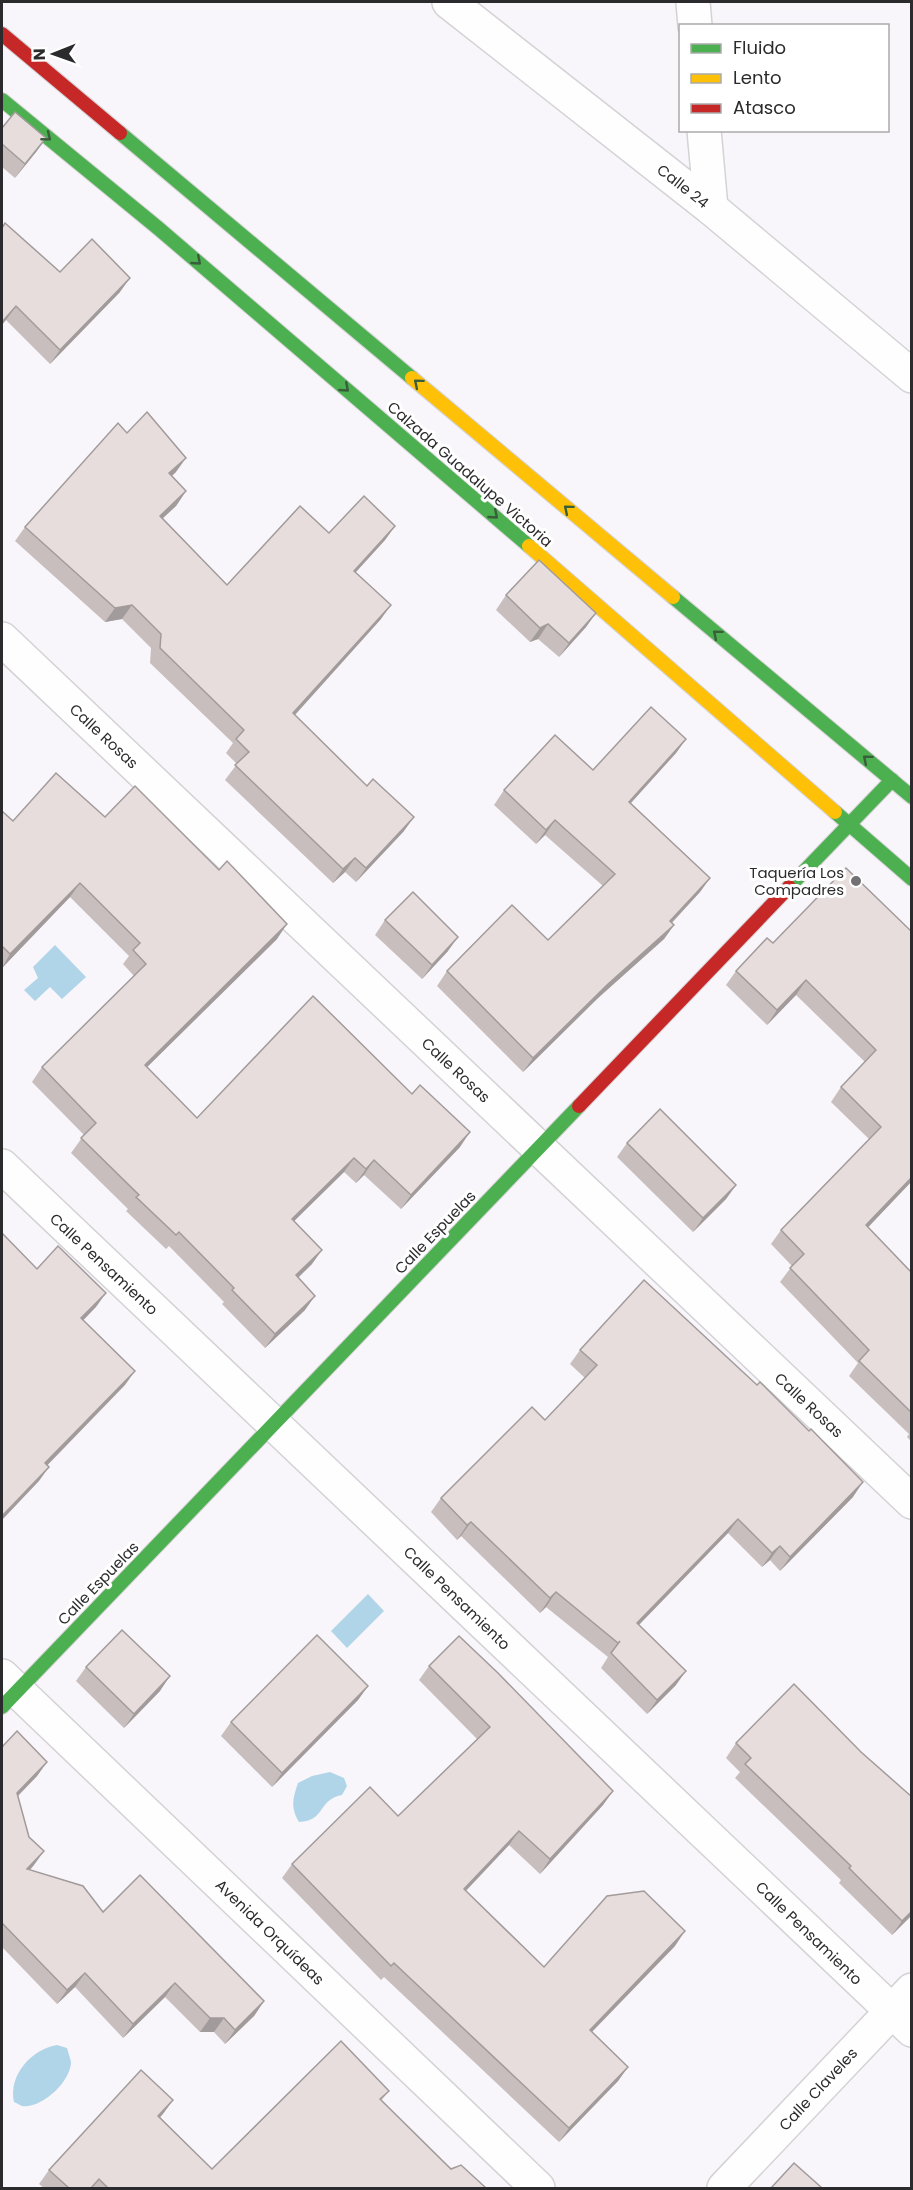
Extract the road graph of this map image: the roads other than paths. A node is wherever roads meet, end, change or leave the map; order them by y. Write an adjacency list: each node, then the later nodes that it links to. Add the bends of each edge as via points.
1 (449, 2): 7 (street, Calle 24)
2 (693, 2): 3 (street)
3 (695, 24)
4 (2, 34): 10 (main road, one-way to 4)
5 (2, 100): 12 (main road, Calzada Guadalupe Victoria, one-way to 12, via 474,498)
6 (704, 132): 7 (street)
7 (711, 208): 8 (street, Calle 24)
8 (912, 376)
9 (2, 639): 14 (street, Calle Rosas)
10 (892, 780): 11 (main road); 12 (main road, Calle Espuelas)
11 (912, 797)
12 (848, 826): 13 (main road, Calzada Guadalupe Victoria); 14 (main road, Calle Espuelas)
13 (912, 879)
14 (538, 1148): 16 (main road, Calle Espuelas); 17 (street, Calle Rosas)
15 (2, 1166): 16 (street, Calle Pensamiento)
16 (273, 1424): 18 (main road, Calle Espuelas); 19 (street, Calle Pensamiento)
17 (912, 1502)
18 (7, 1692): 20 (street, Avenida Orquídeas)
19 (905, 2010): 21 (street, Calle Claveles)
20 (538, 2188)
21 (724, 2188)

